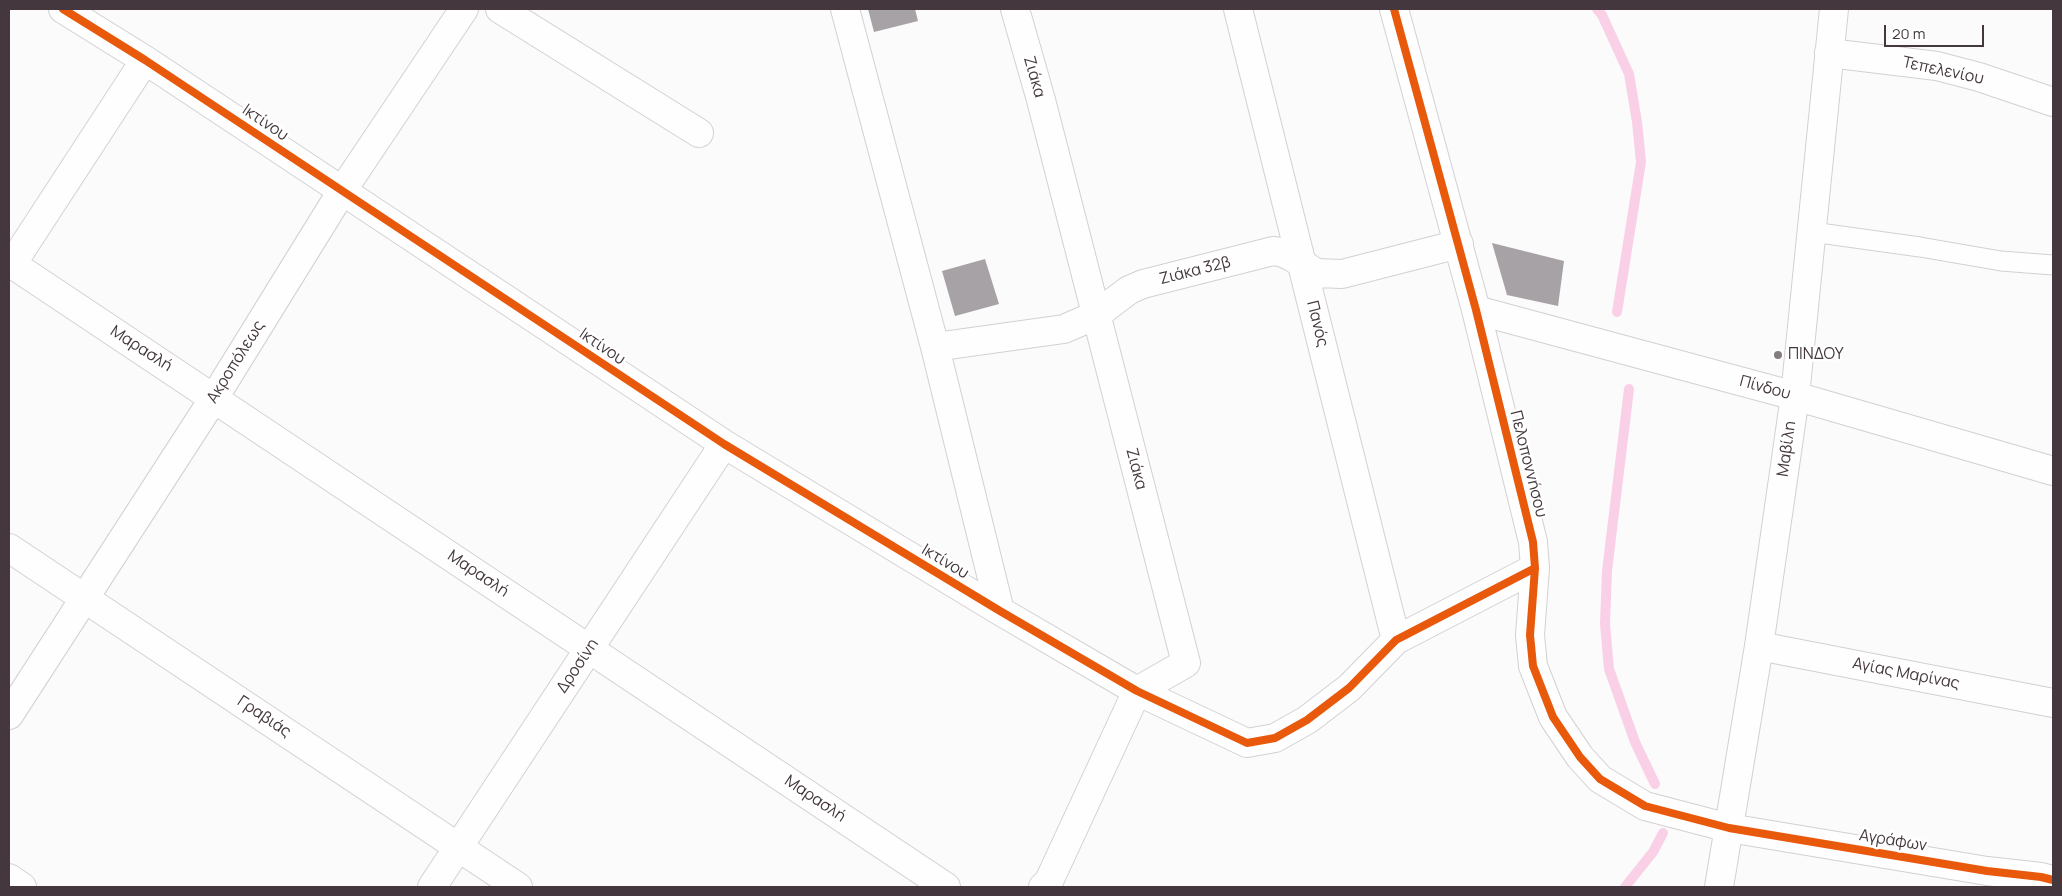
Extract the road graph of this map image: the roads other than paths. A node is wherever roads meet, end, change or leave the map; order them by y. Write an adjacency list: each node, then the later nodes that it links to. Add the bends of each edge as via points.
1 (63, 9): 10 (street, Ικτίνου)
2 (464, 9): 13 (street, Ακροπόλεως)
3 (500, 9): 12 (street)
4 (845, 9): 21 (street)
5 (1015, 9): 20 (street, Ζιάκα)
6 (1238, 9): 18 (street, Πανός)
7 (1394, 9): 15 (street, Πελοποννήσου)
8 (1834, 9): 9 (street, Μαβίλη)
9 (1829, 53): 11 (street, Τεπελενίου, via 1937,66); 14 (street, Μαβίλη)
10 (144, 60): 13 (street, Ικτίνου); 16 (street)
11 (2053, 102)
12 (699, 133)
13 (342, 191): 23 (street, Ακροπόλεως); 24 (street, Ικτίνου)
14 (1812, 232): 17 (lane, via 2001,261); 22 (street, Μαβίλη)
15 (1458, 244): 18 (street, Ζιάκα 32β, via 1342,274 1316,273); 19 (street, Πελοποννήσου)
16 (10, 263): 23 (street, Μαρασλή)
17 (2053, 265)
18 (1303, 266): 20 (street, Ζιάκα 32β, via 1292,257 1272,251 1143,284 1129,290); 30 (street, Πανός)
19 (1476, 310): 22 (street, Πίνδου); 27 (street, Πελοποννήσου, via 1531,534)
20 (1096, 315): 21 (street, Ζιάκα 32β, via 1064,329); 33 (street, Ζιάκα, via 1186,663)
21 (935, 347): 29 (street)
22 (1795, 396): 25 (street, Πίνδου); 31 (street, Μαβίλη)
23 (214, 398): 28 (street, Ακροπόλεως); 32 (street, Μαρασλή)
24 (724, 444): 29 (street, Ικτίνου); 32 (street, Δροσίνη)
25 (2053, 472)
26 (9, 548): 28 (street, Γραβιάς)
27 (1535, 568): 30 (street, Ικτίνου); 36 (street, Πελοποννήσου, via 1530,635 1533,666 1553,717 1580,757 1600,779 1645,806)
28 (86, 599): 35 (street, Ακροπόλεως); 37 (street, Γραβιάς)
29 (1000, 611): 33 (street, Ικτίνου)
30 (1396, 640): 33 (street, Ικτίνου, via 1349,688 1307,720 1276,738 1247,743)
31 (1759, 646): 34 (street, Αγίας Μαρίνας); 36 (street, Μαβίλη)
32 (590, 649): 37 (street, Δροσίνη); 43 (street, Μαρασλή)
33 (1137, 691): 44 (street, via 1049,881)
34 (2053, 702)
35 (9, 716)
36 (1729, 828): 39 (street, Αγράφων); 45 (street, Μαβίλη)
37 (458, 847): 41 (street, Δροσίνη); 42 (street, Γραβιάς)
38 (9, 878): 40 (street)
39 (2053, 880)
40 (22, 887)
41 (432, 887)
42 (518, 887)
43 (946, 887)
44 (1042, 887)
45 (1719, 887)

